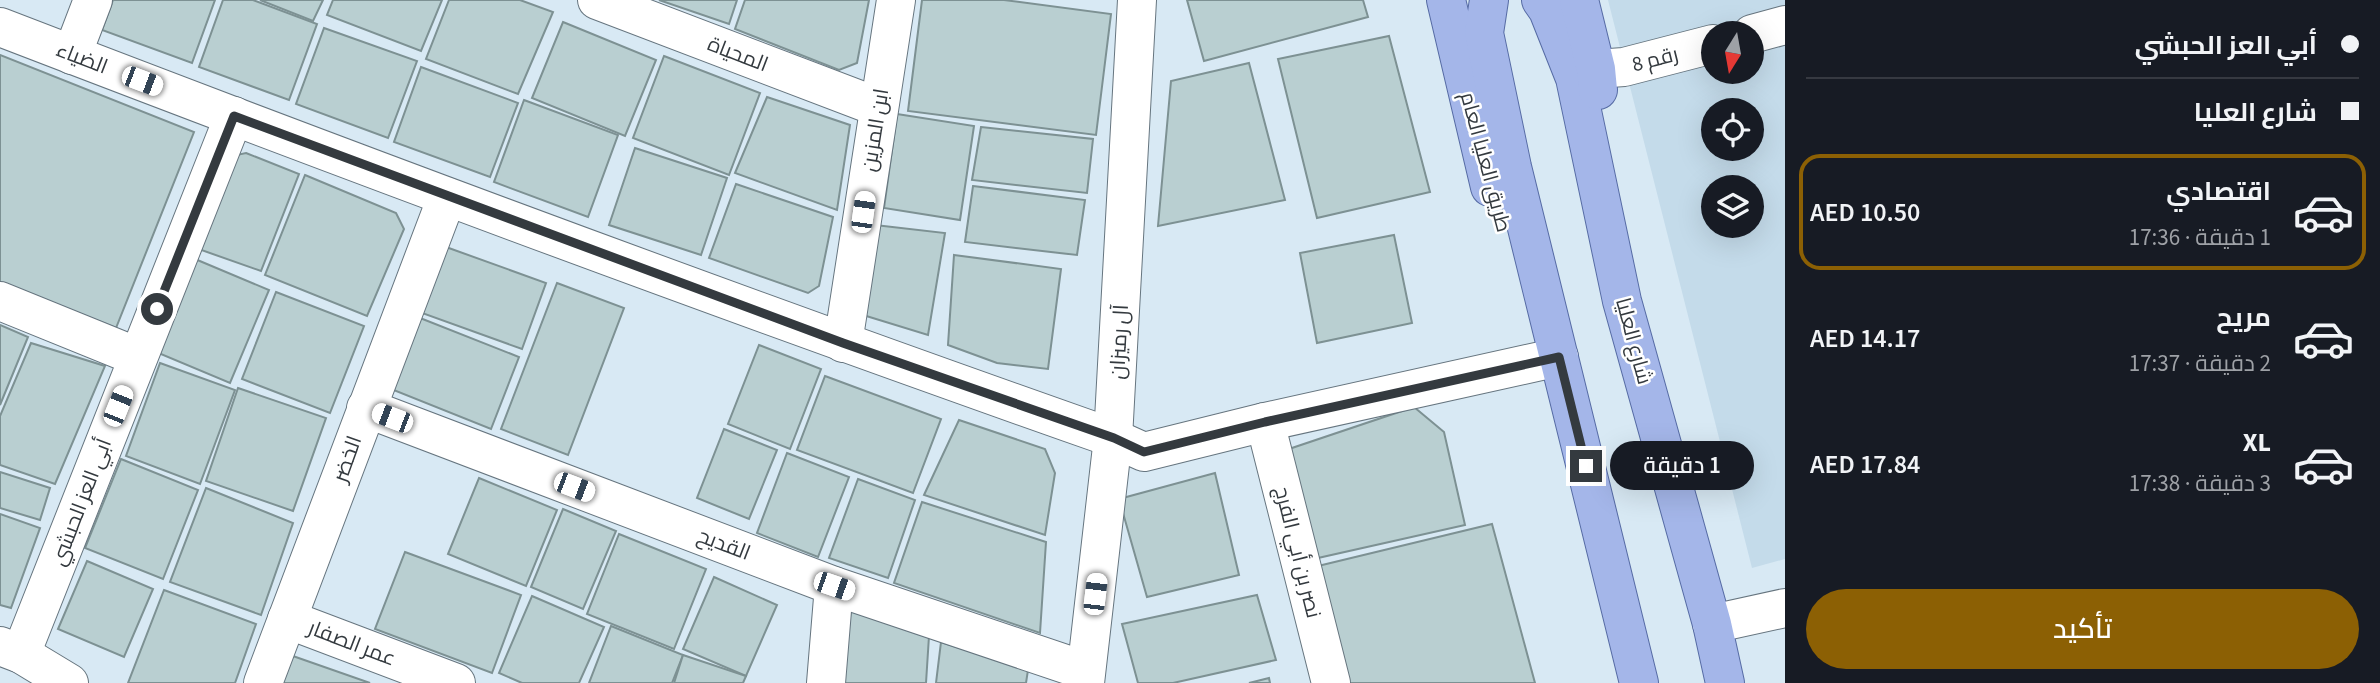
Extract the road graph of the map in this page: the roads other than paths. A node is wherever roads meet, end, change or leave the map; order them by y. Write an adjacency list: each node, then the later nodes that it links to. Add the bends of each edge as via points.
1 (93, 0): 13 (street)
2 (597, 0): 15 (street, المحياة)
3 (896, 0): 15 (street, ابن المزين)
4 (1137, 0): 25 (street, آل رميزان)
5 (1446, 0): 22 (main road, طريق العليا العام, via 1497,216)
6 (1489, 0): 22 (main road, via 1484,33)
7 (1541, 0): 19 (main road, شارع العليا, via 1575,78)
8 (1579, 0): 14 (main road)
9 (1785, 25): 11 (street)
10 (0, 27): 13 (street, الضياء)
11 (1764, 31)
12 (1701, 47): 14 (street, رقم 8, via 1624,67)
13 (72, 55): 16 (street, الضياء)
14 (1596, 69): 19 (main road)
15 (878, 107): 20 (street, ابن المزين)
16 (234, 116): 17 (street, الضياء); 21 (street, أبي العز الحبشي)
17 (447, 197): 20 (street, الضياء); 23 (street, الخضر)
18 (0, 301): 21 (street)
19 (1622, 301): 29 (main road, شارع العليا)
20 (843, 343): 25 (street, الضياء)
21 (138, 357): 30 (street, أبي العز الحبشي)
22 (1559, 357): 24 (street, الضياء); 37 (main road)
23 (366, 408): 26 (street, القديح); 28 (street, الخضر)
24 (1265, 422): 25 (street, الضياء, via 1144,452); 36 (street, نصر بن أبي الفرج)
25 (1114, 438): 31 (street, آل رميزان)
26 (834, 586): 31 (street, القديح); 35 (street)
27 (1785, 608): 29 (street)
28 (288, 619): 33 (street, الخضر); 34 (street, عمر الصفار)
29 (1712, 624): 38 (main road, شارع العليا)
30 (10, 650): 32 (street)
31 (1085, 677)
32 (69, 683)
33 (263, 683)
34 (456, 683)
35 (826, 683)
36 (1331, 683)
37 (1639, 683)
38 (1725, 683)

